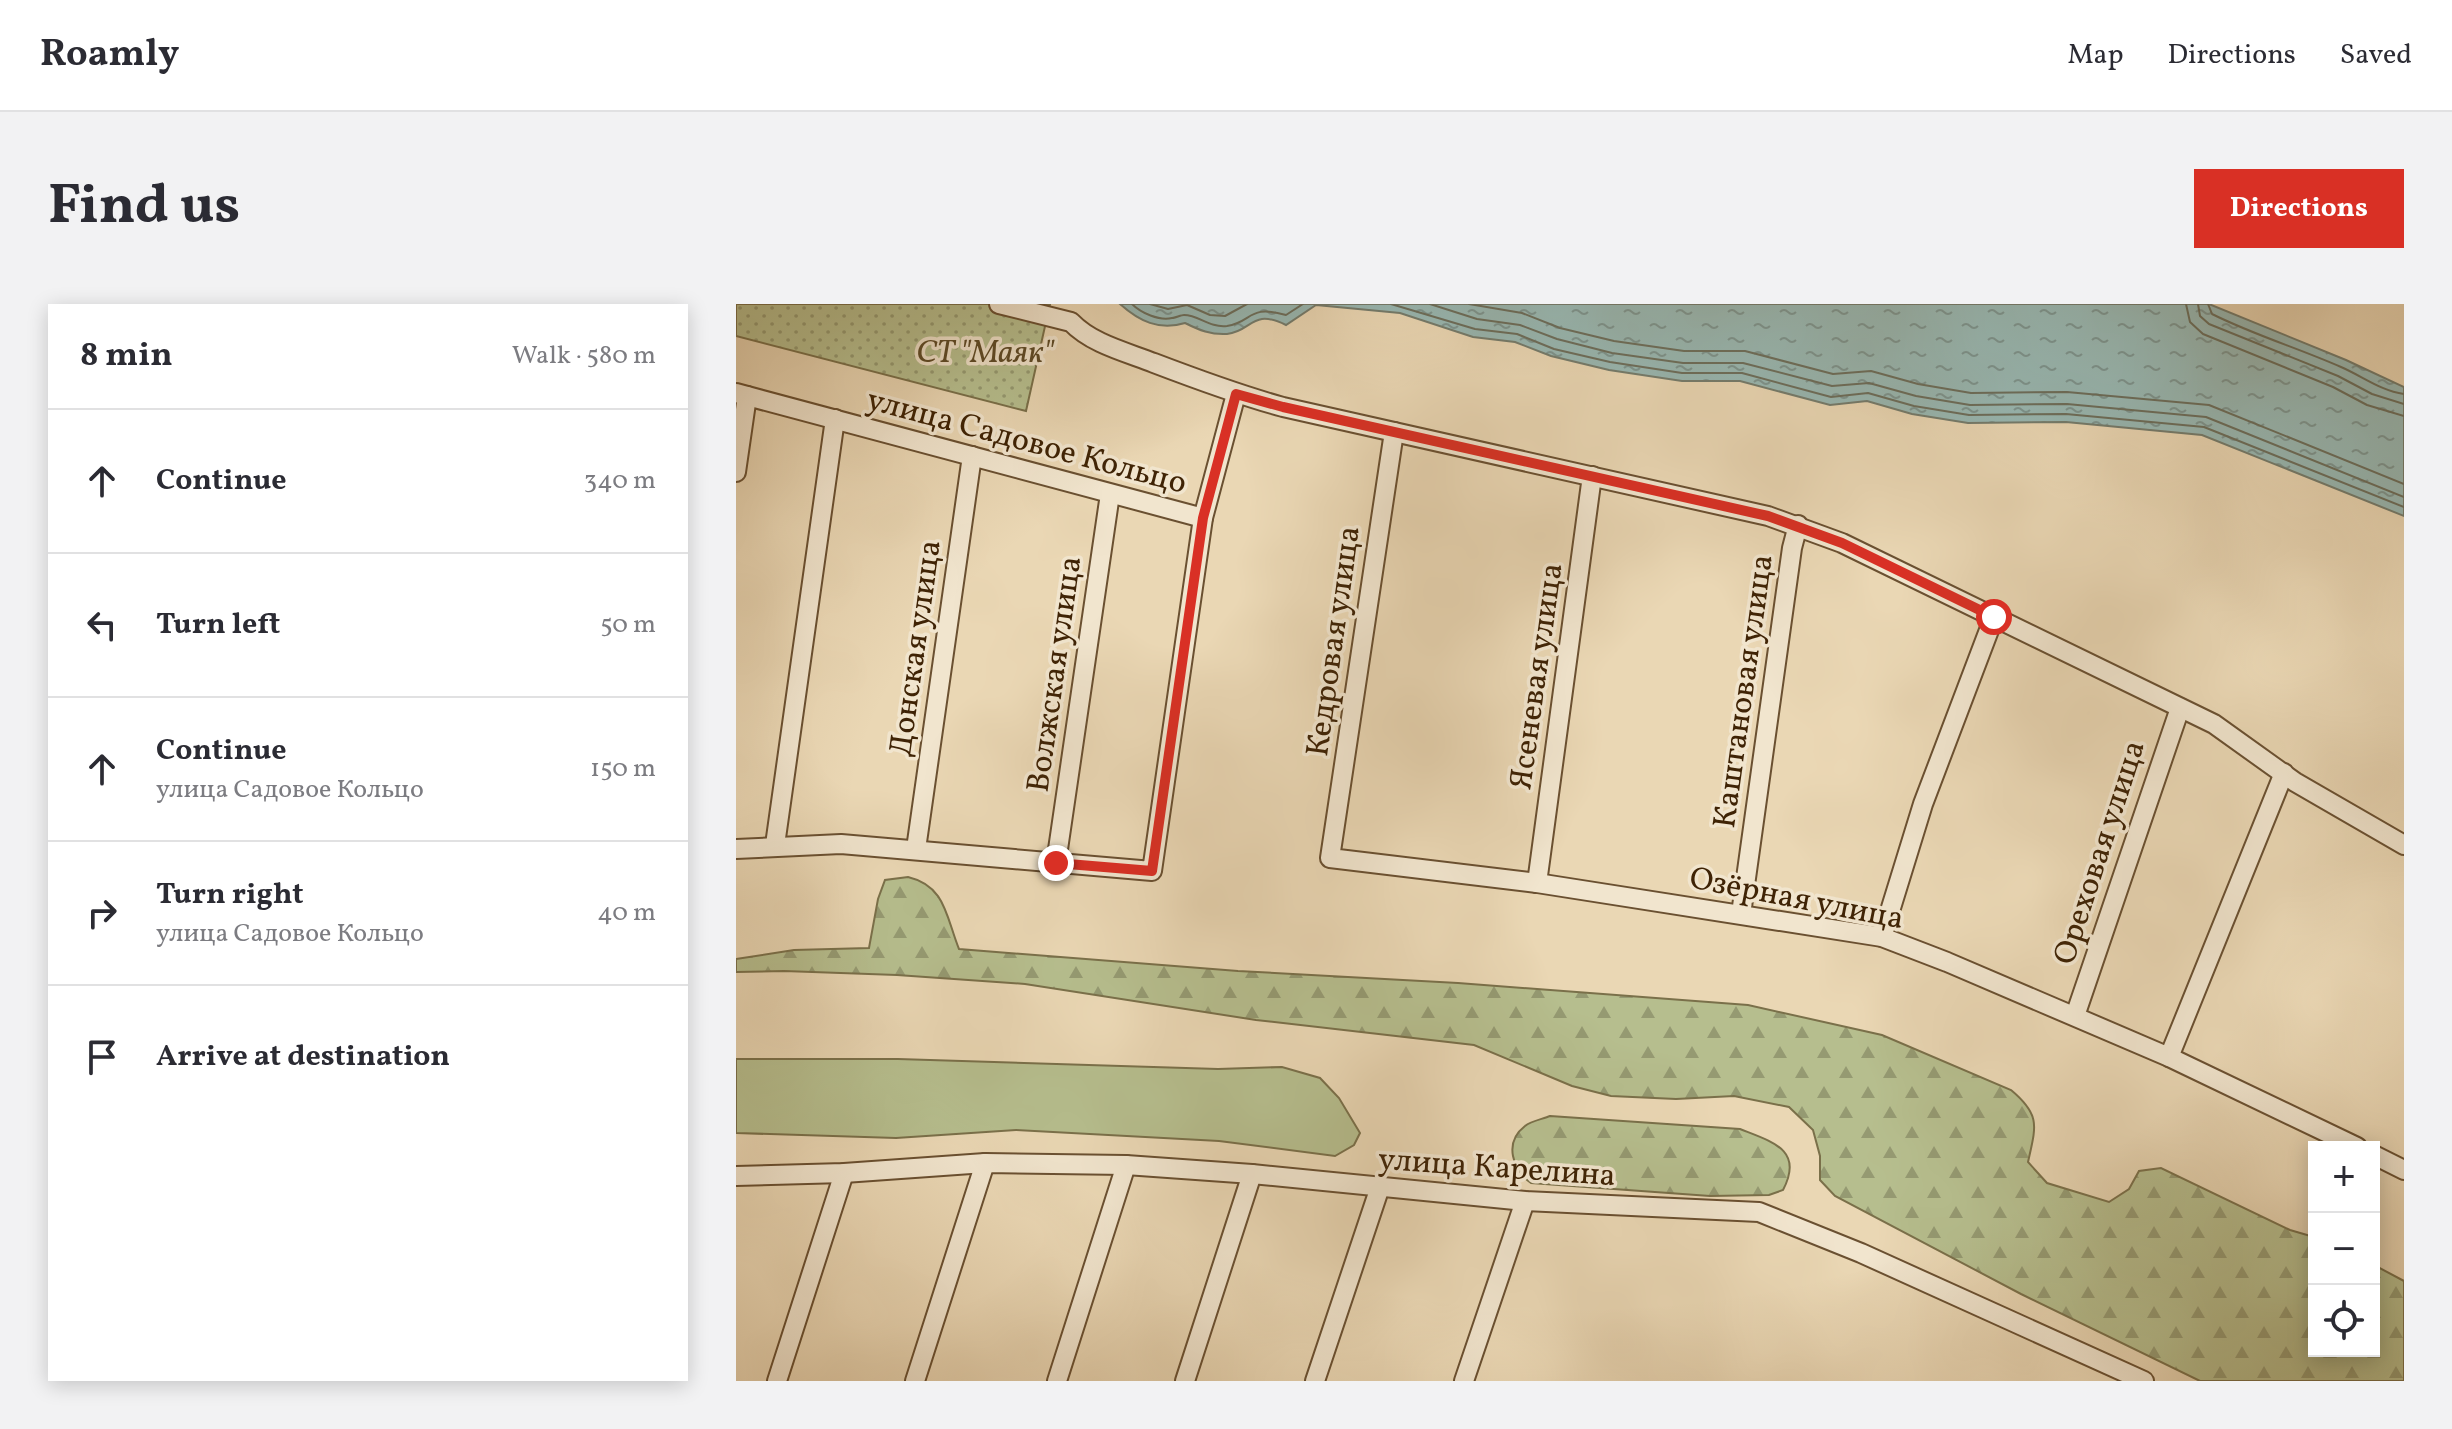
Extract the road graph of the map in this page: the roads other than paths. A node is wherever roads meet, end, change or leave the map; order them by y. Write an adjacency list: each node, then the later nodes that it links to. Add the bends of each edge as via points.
1 (999, 304): 3 (street)
2 (1054, 304): 3 (street)
3 (1071, 322): 5 (street, via 1107,345)
4 (742, 394): 6 (street, улица Садовое Кольцо); 9 (street)
5 (1236, 394): 7 (street); 12 (street)
6 (835, 419): 8 (street, улица Садовое Кольцо); 17 (street)
7 (1394, 432): 10 (street); 21 (street, Кедровая улица)
8 (972, 456): 11 (street, улица Садовое Кольцо); 20 (street, Донская улица)
9 (736, 472)
10 (1592, 476): 13 (street); 23 (street, Ясеневая улица)
11 (1110, 494): 12 (street, улица Садовое Кольцо); 22 (street, Волжская улица)
12 (1203, 518): 22 (street, улица Садовое Кольцо, via 1152,871)
13 (1798, 525): 14 (street); 24 (street, Каштановая улица)
14 (1994, 617): 15 (street); 25 (street, via 1923,804)
15 (2180, 708): 16 (street, via 2214,724); 26 (street, Ореховая улица)
16 (2284, 773): 18 (street); 27 (street)
17 (775, 845): 19 (street, улица Садовое Кольцо); 20 (street, улица Садовое Кольцо)
18 (2404, 845)
19 (736, 849)
20 (916, 849): 22 (street, улица Садовое Кольцо)
21 (1330, 858): 23 (street, Озёрная улица)
22 (1056, 863)
23 (1537, 883): 24 (street, Озёрная улица)
24 (1741, 914): 25 (street, Озёрная улица)
25 (1882, 937): 26 (street, Озёрная улица)
26 (2075, 1016): 27 (street, Озёрная улица)
27 (2169, 1057): 28 (street, Озёрная улица)
28 (2344, 1141)
29 (2380, 1158): 32 (street)
30 (985, 1163): 31 (street, улица Карелина); 33 (street, улица Карелина); 40 (street)
31 (1126, 1165): 34 (street, улица Карелина); 41 (street)
32 (2404, 1170)
33 (844, 1173): 35 (street, улица Карелина); 39 (street)
34 (1252, 1174): 36 (street, улица Карелина); 42 (street)
35 (736, 1176)
36 (1380, 1187): 37 (street, улица Карелина); 43 (street)
37 (1525, 1201): 38 (street, улица Карелина, via 1759,1212 1861,1253); 44 (street)
38 (2111, 1374): 45 (street, улица Карелина)
39 (777, 1381)
40 (915, 1381)
41 (1057, 1381)
42 (1185, 1381)
43 (1315, 1381)
44 (1464, 1381)
45 (2144, 1381)

